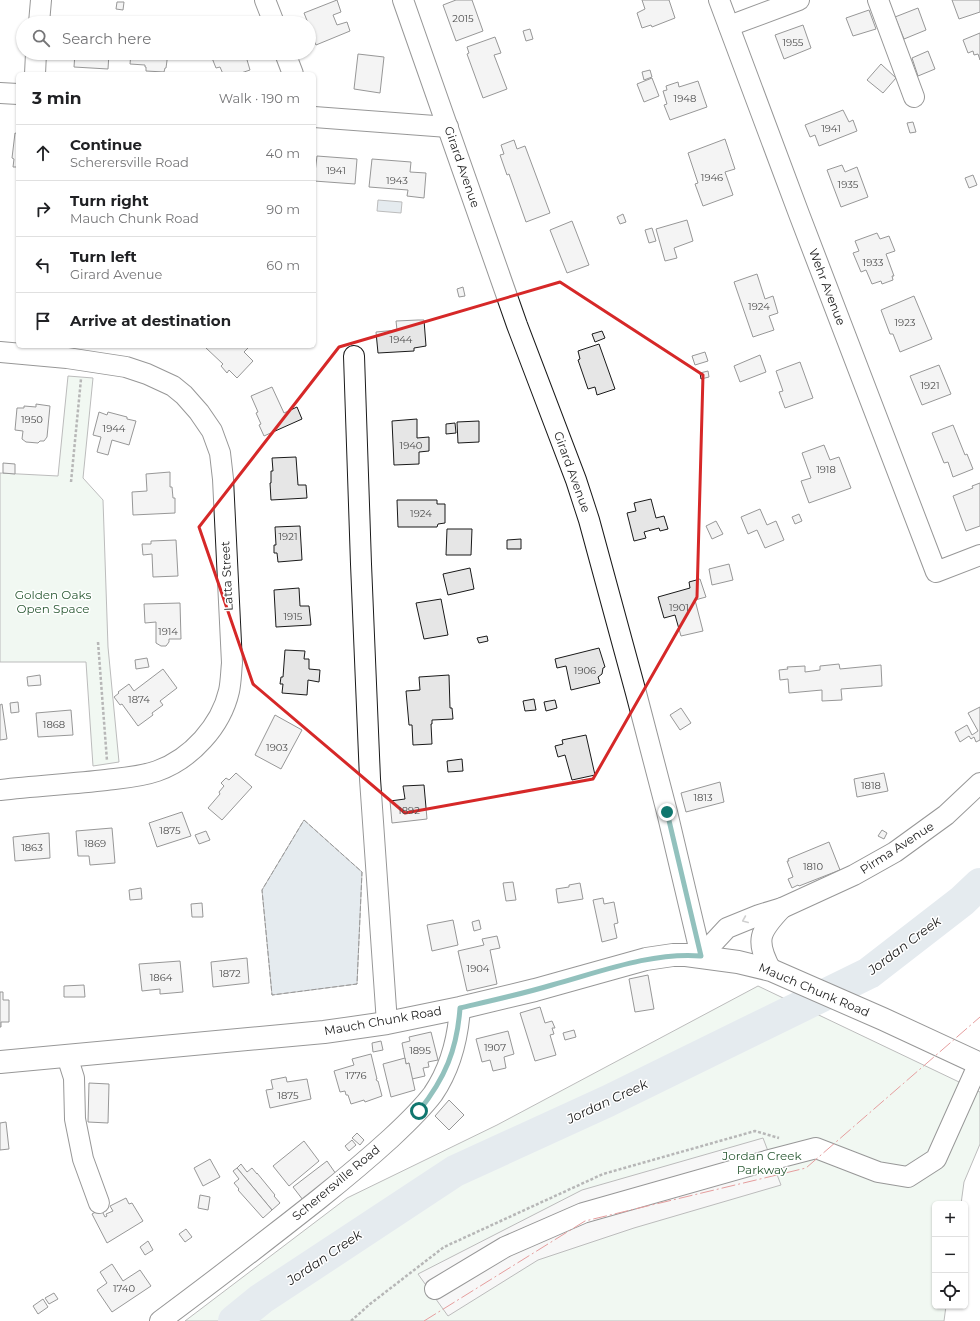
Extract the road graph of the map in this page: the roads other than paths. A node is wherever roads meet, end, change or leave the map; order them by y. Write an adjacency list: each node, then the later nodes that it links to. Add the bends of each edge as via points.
1 (41, 0): 7 (street)
2 (265, 0): 8 (street)
3 (403, 0): 18 (street, Girard Avenue)
4 (719, 0): 9 (street, Wehr Avenue)
5 (799, 0): 9 (street)
6 (878, 0): 16 (street)
7 (40, 16)
8 (271, 16)
9 (729, 26): 21 (street, Wehr Avenue, via 936,572)
10 (35, 60): 12 (street)
11 (288, 60): 13 (street)
12 (34, 72)
13 (292, 72)
14 (0, 93): 15 (street)
15 (16, 94)
16 (914, 97)
17 (316, 117): 18 (street)
18 (448, 127): 25 (street, Girard Avenue, via 589,520 667,812)
19 (0, 352): 23 (street, Latta Street, via 126,367 172,386 199,412 212,432 220,453 232,663 229,691 221,713 211,730 195,748 179,760 158,771 139,776)
20 (354, 356): 28 (street, via 370,779)
21 (980, 555)
22 (980, 783): 24 (street, Pirma Avenue, via 946,815 895,852 854,875)
23 (0, 790)
24 (782, 908): 25 (street, Pirma Avenue, one-way to 25, via 728,928); 26 (street, Pirma Avenue, via 768,922 760,944)
25 (701, 956): 26 (main road, Mauch Chunk Road); 27 (main road, Mauch Chunk Road, via 673,955 646,959)
26 (771, 970): 31 (main road, Mauch Chunk Road)
27 (460, 1008): 28 (main road, Mauch Chunk Road); 34 (street, Scherersville Road, via 459,1025 445,1073 419,1111 358,1168)
28 (387, 1023): 29 (main road, Mauch Chunk Road, via 324,1032)
29 (67, 1056): 30 (main road, Mauch Chunk Road); 32 (street, via 74,1078 75,1119 83,1159)
30 (0, 1062)
31 (979, 1063): 33 (street, via 936,1159 908,1177 878,1172 816,1148 583,1213 505,1247)
32 (98, 1203)
33 (435, 1289)
34 (160, 1321)

